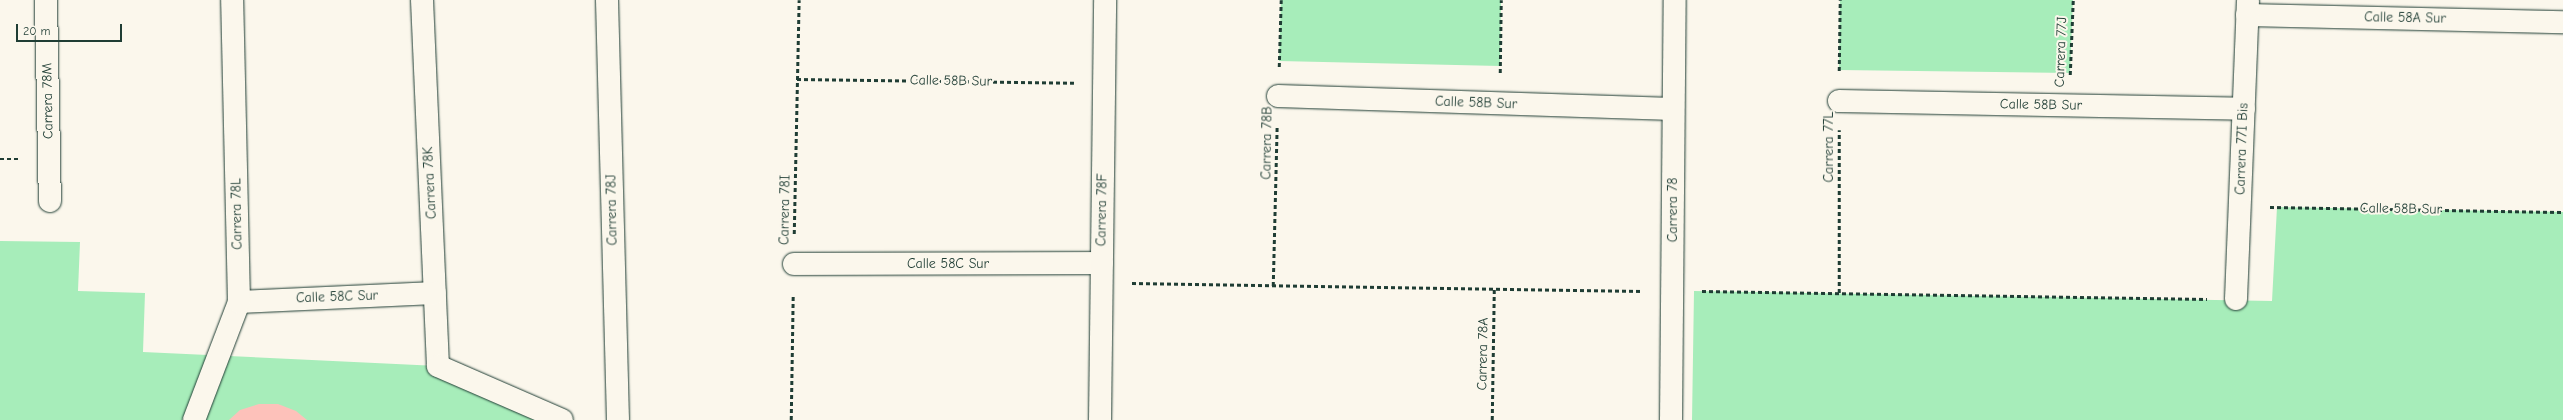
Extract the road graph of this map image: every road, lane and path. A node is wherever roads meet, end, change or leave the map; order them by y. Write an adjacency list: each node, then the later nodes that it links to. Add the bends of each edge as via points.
1 (46, 0): 22 (street, Carrera 78M)
2 (232, 0): 32 (street, Carrera 78L)
3 (422, 0): 29 (street, Carrera 78K)
4 (607, 0): 35 (street, Carrera 78J)
5 (799, 0): 14 (path, Carrera 78I)
6 (1105, 0): 15 (street, Carrera 78F)
7 (1281, 0): 16 (path, Carrera 78B)
8 (1501, 0): 18 (path)
9 (1675, 0): 21 (street, Carrera 78)
10 (1840, 0): 17 (path, Carrera 77L)
11 (2073, 0): 19 (path, Carrera 77J)
12 (2248, 7): 13 (street, Calle 58A Sur); 20 (street, Carrera 77I Bis)
13 (2563, 22)
14 (797, 79): 15 (path, Calle 58B Sur); 26 (path, Carrera 78I)
15 (1104, 84): 25 (street, Carrera 78F)
16 (1278, 96): 18 (street, Calle 58B Sur); 27 (path, Carrera 78B)
17 (1839, 101): 19 (street, Calle 58B Sur); 30 (path, Carrera 77L)
18 (1500, 104): 21 (street, Calle 58B Sur)
19 (2068, 106): 20 (street, Calle 58B Sur)
20 (2244, 109): 23 (street, Carrera 77I Bis)
21 (1673, 110): 39 (street, Carrera 78)
22 (50, 201)
23 (2240, 206): 24 (path, Calle 58B Sur); 31 (street, Carrera 77I Bis)
24 (2563, 212)
25 (1102, 263): 26 (street, Calle 58C Sur); 37 (street, Carrera 78F)
26 (794, 264): 36 (path, Carrera 78I)
27 (1273, 286)
28 (1494, 289): 38 (path, Carrera 78A)
29 (435, 293): 32 (street, Calle 58C Sur); 34 (street, Carrera 78K, via 438,366)
30 (1838, 294)
31 (2236, 299)
32 (239, 302): 33 (street, Carrera 78L)
33 (194, 420)
34 (562, 420)
35 (618, 420)
36 (791, 420)
37 (1100, 420)
38 (1492, 420)
39 (1671, 420)

